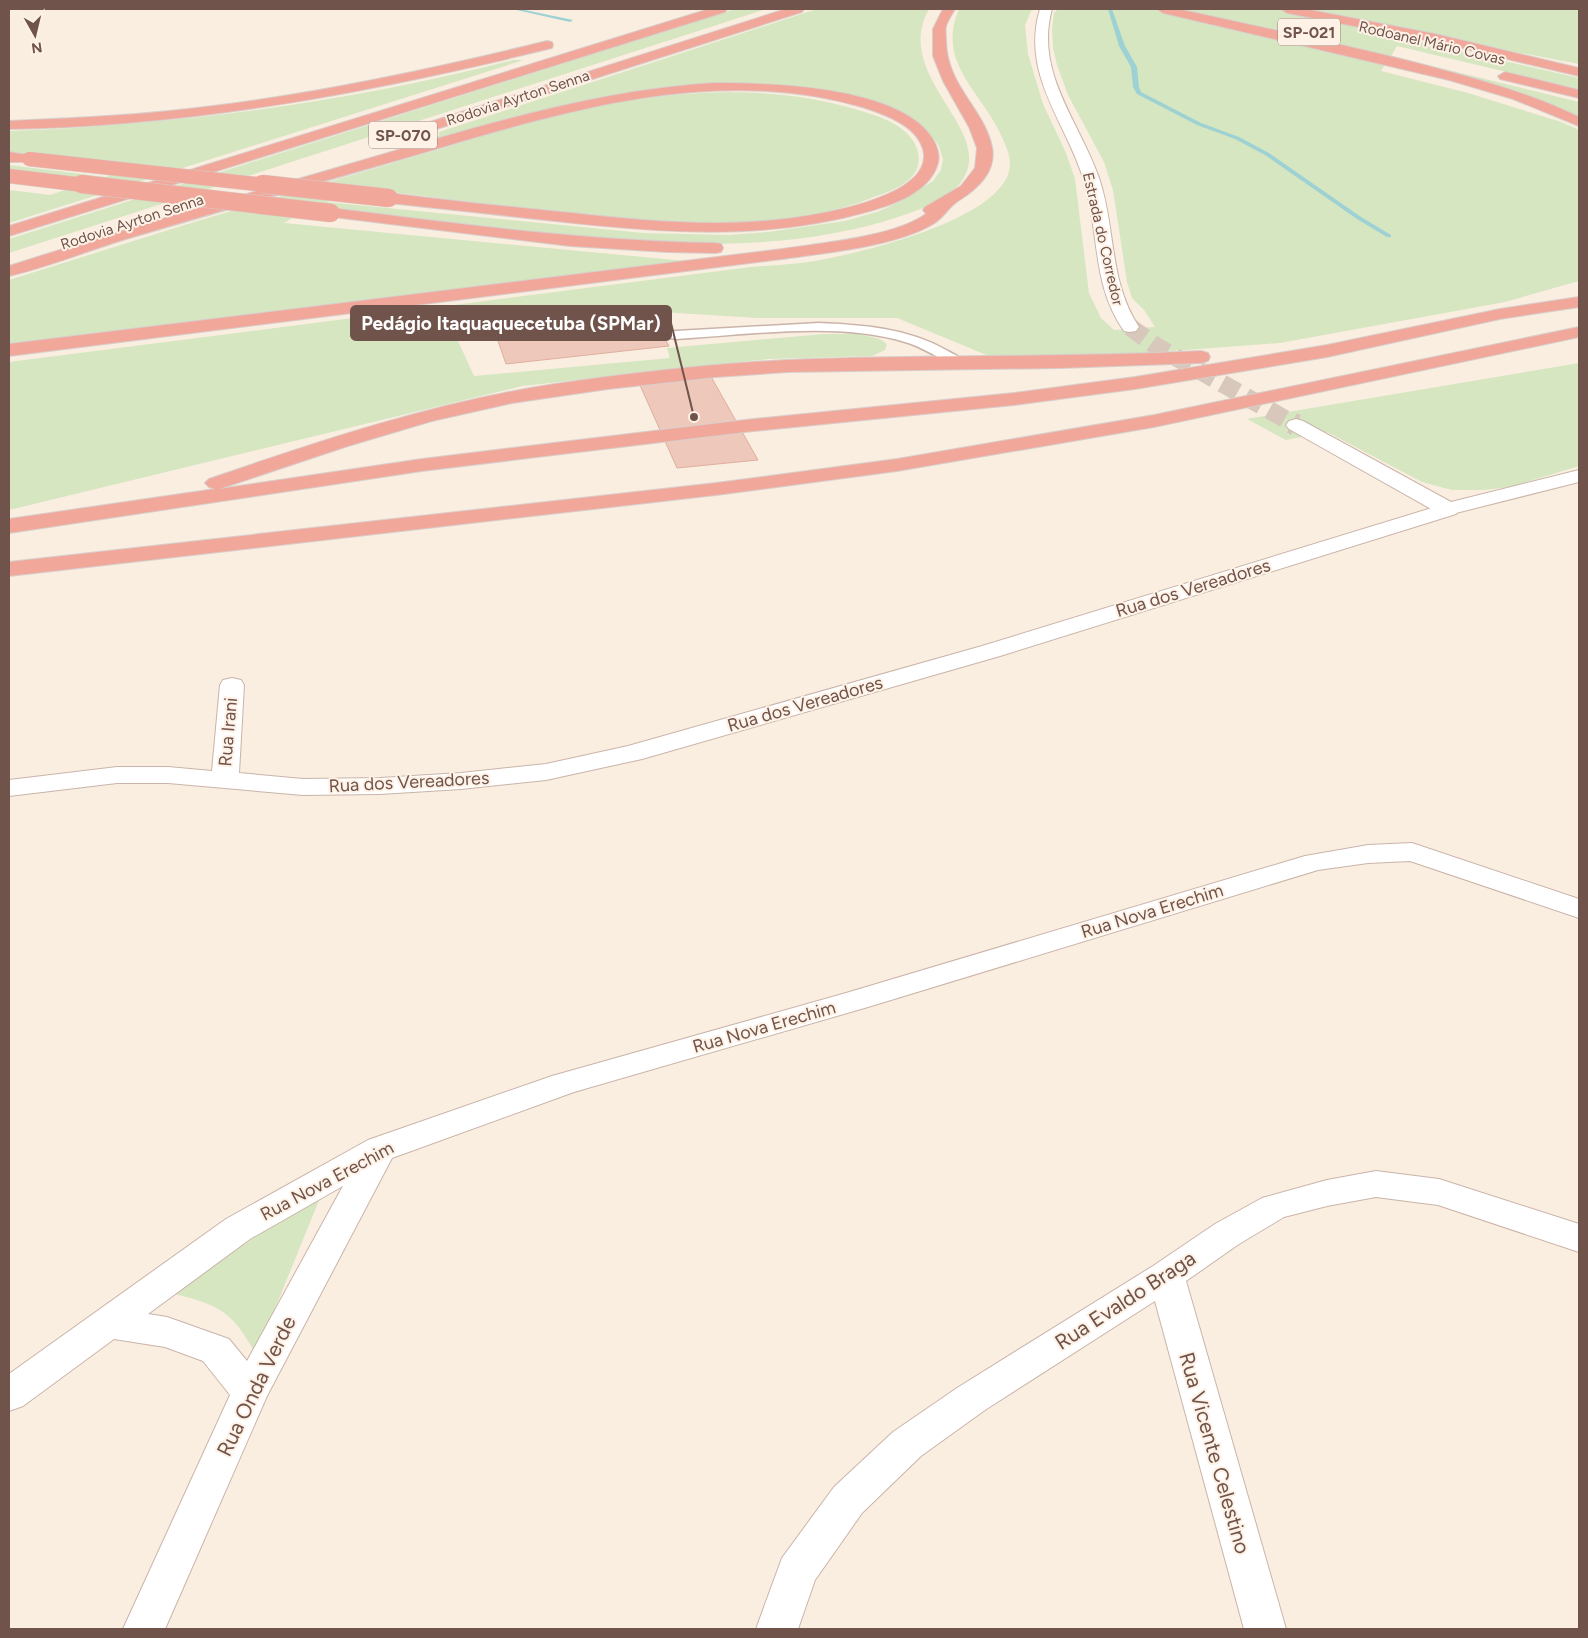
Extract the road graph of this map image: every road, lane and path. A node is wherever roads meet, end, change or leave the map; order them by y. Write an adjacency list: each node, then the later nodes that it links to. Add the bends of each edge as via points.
1 (686, 9): 9 (highway)
2 (721, 9): 20 (highway, Rodovia Ayrton Senna / SP-070)
3 (798, 9): 15 (highway, Rodovia Ayrton Senna / SP-070)
4 (949, 9): 19 (highway, via 939,27 942,65 982,135 986,157 975,182)
5 (1046, 9): 26 (street, Estrada do Corredor, via 1040,42 1045,68 1092,181 1112,291)
6 (1164, 9): 13 (highway, via 1459,78 1538,104)
7 (1188, 9): 12 (highway, Rodoanel Mário Covas / SP-021, via 1429,58)
8 (1287, 9): 11 (highway, Rodoanel Mário Covas / SP-021, via 1435,38)
9 (628, 24)
10 (561, 42): 14 (highway, via 394,82 253,106 128,119)
11 (1579, 72)
12 (1579, 94)
13 (1576, 121)
14 (9, 125)
15 (401, 136)
16 (9, 157): 22 (highway, bridge, via 29,159 389,198 642,226 686,228 772,226 845,214 877,204 916,184 931,164 931,153 920,131 898,116 838,97 740,87 640,92 522,119 116,238)
17 (288, 172): 21 (highway, Rodovia Ayrton Senna)
18 (9, 176): 19 (highway, bridge, via 573,241 680,248 772,245 856,233 902,221)
19 (947, 203): 30 (highway, via 927,220 904,229 790,253)
20 (9, 232)
21 (9, 262)
22 (9, 271)
23 (1579, 289): 25 (highway)
24 (1579, 302): 25 (highway)
25 (1500, 314): 31 (highway)
26 (1130, 327)
27 (1579, 332): 33 (highway)
28 (676, 335): 32 (lane, via 844,329 905,338 933,348)
29 (1579, 349): 33 (highway, via 1309,398)
30 (9, 350)
31 (1328, 351): 32 (highway, via 1152,360); 37 (highway, via 1079,391 468,459)
32 (958, 364): 37 (highway, via 768,367 554,390 496,400 304,453)
33 (1234, 406): 36 (highway, via 984,452)
34 (1296, 425): 38 (street)
35 (1579, 476): 38 (street, Rua dos Vereadores)
36 (621, 500): 40 (highway); 41 (highway)
37 (146, 506): 39 (highway)
38 (1448, 509): 43 (street, Rua dos Vereadores, via 991,651 633,753 546,772 461,781 303,787)
39 (9, 526)
40 (9, 569)
41 (9, 586)
42 (232, 685): 43 (street, Rua Irani)
43 (225, 780): 44 (street, Rua dos Vereadores, via 118,774)
44 (9, 788)
45 (1579, 909): 46 (street, Rua Nova Erechim, via 1412,852 1368,854 1315,862 857,1000 563,1084)
46 (380, 1148): 49 (street, Rua Nova Erechim, via 238,1229); 50 (street, Rua Onda Verde)
47 (1579, 1238): 48 (street, Rua Evaldo Braga, via 1439,1192 1376,1184 1274,1207 1227,1234)
48 (1166, 1276): 53 (street, Rua Evaldo Braga, via 971,1399 907,1444 848,1500 797,1571); 54 (street, Rua Vicente Celestino)
49 (106, 1323): 50 (street, via 167,1332 216,1350); 51 (street, Rua Nova Erechim)
50 (250, 1392): 52 (street, Rua Onda Verde)
51 (9, 1395)
52 (144, 1629)
53 (777, 1629)
54 (1265, 1629)

